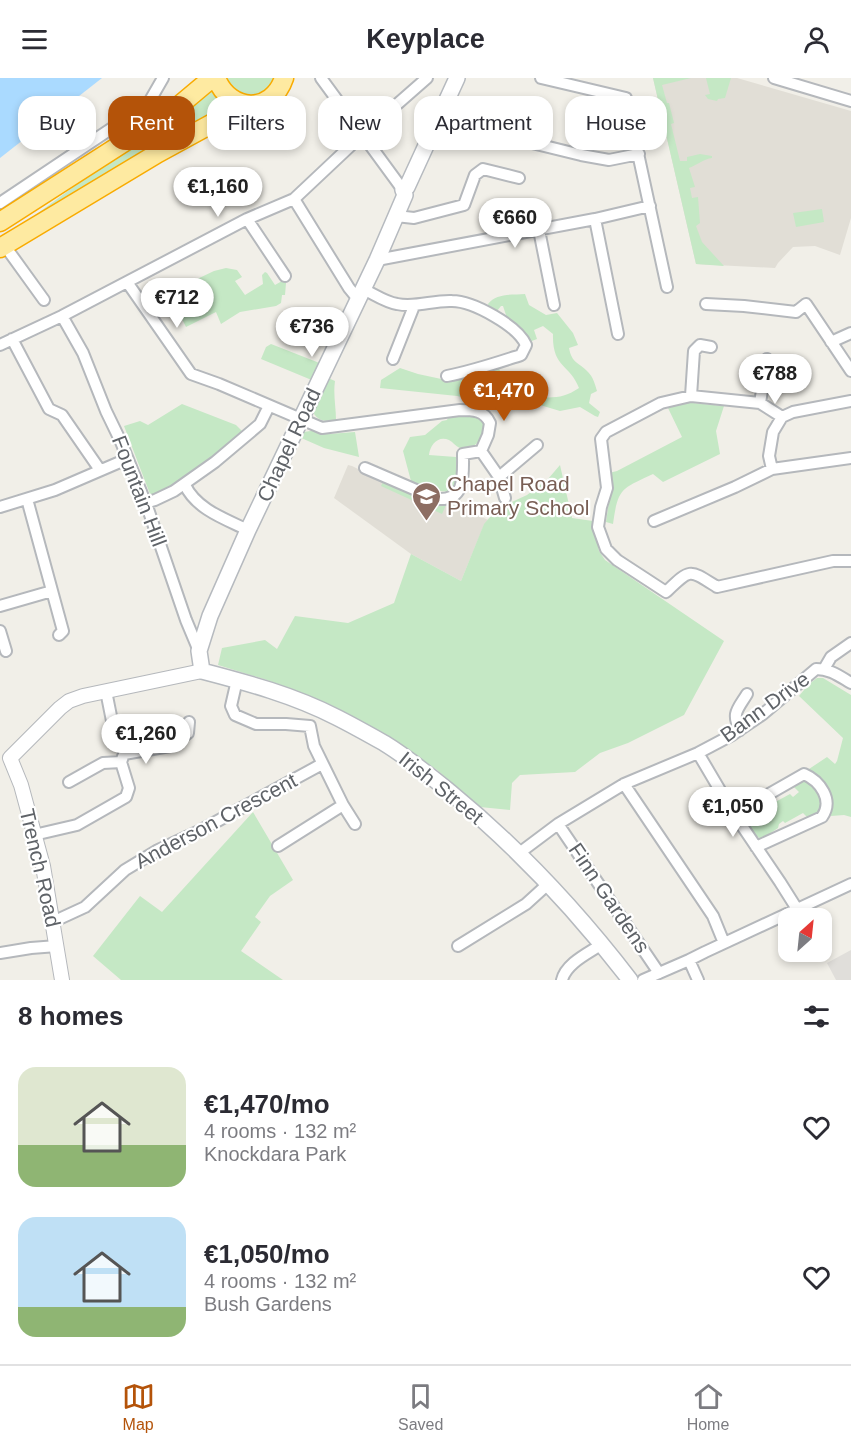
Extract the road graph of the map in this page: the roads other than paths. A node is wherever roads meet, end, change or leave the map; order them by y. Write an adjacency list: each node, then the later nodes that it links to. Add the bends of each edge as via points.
1 (163, 78): 25 (street, via 148,104)
2 (212, 78): 31 (highway, via 148,127 68,178)
3 (216, 78): 10 (highway)
4 (284, 78): 11 (highway)
5 (321, 78): 12 (street)
6 (427, 78): 14 (street)
7 (457, 78): 13 (main road, Chapel Road)
8 (541, 78): 21 (street, via 626,98)
9 (777, 78): 15 (street)
10 (227, 96)
11 (273, 96)
12 (334, 96)
13 (449, 96)
14 (402, 100)
15 (851, 101)
16 (207, 126): 31 (highway, via 73,203)
17 (553, 148): 21 (street, via 609,160)
18 (346, 150): 24 (street)
19 (373, 150): 23 (street)
20 (424, 150): 23 (main road, Chapel Road)
21 (639, 154): 26 (street)
22 (519, 178): 27 (street, via 483,169 476,175 464,205 414,218)
23 (403, 190): 27 (main road, Chapel Road, via 405,195)
24 (294, 199): 28 (street); 36 (street, via 349,288)
25 (0, 203)
26 (650, 206): 29 (street); 35 (street)
27 (396, 216): 32 (main road, Chapel Road)
28 (247, 219): 33 (street); 34 (street)
29 (595, 219): 30 (street); 43 (street)
30 (539, 230): 32 (street); 39 (street)
31 (2, 236): 37 (street)
32 (377, 260): 36 (main road, Chapel Road)
33 (285, 276)
34 (127, 282): 41 (street); 55 (street, via 191,374)
35 (667, 287)
36 (361, 294): 40 (street); 57 (main road, Chapel Road)
37 (44, 300)
38 (706, 304): 45 (street, via 796,312 806,304)
39 (554, 305)
40 (414, 306): 48 (street); 51 (street, via 465,303 499,319 523,338 526,345 520,355)
41 (62, 316): 44 (street); 61 (street, Fountain Hill, via 83,353)
42 (851, 333): 45 (street)
43 (618, 334)
44 (12, 339): 46 (street); 64 (street, via 49,409 62,414)
45 (831, 342): 50 (street)
46 (0, 345)
47 (711, 347): 52 (street, via 699,345 694,351)
48 (393, 358)
49 (766, 359): 54 (street)
50 (851, 371)
51 (447, 376)
52 (691, 396): 54 (street); 73 (street, via 661,404 606,432 601,439 607,488 598,527 606,549 666,592 684,574 696,573 717,587 833,561)
53 (851, 401): 56 (street)
54 (760, 403): 56 (street)
55 (268, 406): 57 (street); 66 (street, via 260,424)
56 (782, 417): 63 (street, via 773,432)
57 (301, 420): 59 (street, via 322,429 473,410 484,414 490,423); 72 (main road, Chapel Road)
58 (537, 445): 65 (street)
59 (481, 451): 62 (street, via 463,454 461,485 447,500); 65 (street)
60 (851, 458): 63 (street)
61 (128, 459): 64 (street); 69 (street, Fountain Hill)
62 (364, 468)
63 (771, 469): 71 (street)
64 (100, 471): 68 (street)
65 (500, 477): 67 (street)
66 (185, 485): 69 (street); 72 (street, via 195,500)
67 (505, 498)
68 (27, 499): 70 (street); 74 (street)
69 (145, 503): 76 (street, Fountain Hill)
70 (0, 507)
71 (654, 521)
72 (248, 530): 77 (main road, Chapel Road)
73 (851, 561)
74 (52, 591): 75 (street); 79 (street, via 63,631)
75 (0, 606)
76 (186, 620): 77 (street); 82 (street, Fountain Hill)
77 (208, 622): 82 (main road, Chapel Road)
78 (0, 631): 81 (street)
79 (59, 635)
80 (851, 644): 83 (street, Bann Drive, via 831,657)
81 (6, 651)
82 (199, 651): 84 (main road, Fountain Hill)
83 (824, 669): 86 (street); 91 (street, Bann Drive, via 810,673)
84 (202, 671): 85 (main road, Irish Street); 87 (street)
85 (237, 680): 96 (street, via 231,706 235,715 256,724 310,726); 106 (main road, Irish Street, via 286,695 385,743 470,808)
86 (851, 683)
87 (106, 691): 89 (street); 95 (street, via 69,701)
88 (747, 694): 91 (street, via 735,716)
89 (112, 721)
90 (189, 722): 94 (street, via 188,733 170,746)
91 (740, 730): 93 (street, Bann Drive)
92 (124, 731): 94 (street)
93 (698, 753): 98 (street, Bann Drive); 100 (street)
94 (122, 758): 97 (street, via 103,763); 103 (street, via 129,788 126,797 77,825)
95 (5, 761): 103 (street, Trench Road, via 21,785)
96 (322, 764): 99 (street); 112 (street, Anderson Crescent, via 158,850 125,870 85,908)
97 (69, 782)
98 (624, 784): 102 (street, Bann Drive); 113 (street, via 712,916)
99 (343, 806): 101 (street); 104 (street)
100 (734, 814): 105 (street); 105 (street, via 804,774 827,798 822,816)
101 (355, 824)
102 (558, 824): 106 (street, Bann Drive); 119 (street, Finn Gardens)
103 (34, 835): 112 (street, Trench Road)
104 (278, 846)
105 (756, 847): 109 (street)
106 (518, 854): 107 (main road, Irish Street)
107 (548, 884): 114 (main road, Irish Street); 116 (street, via 526,904)
108 (851, 884): 110 (street)
109 (796, 908)
110 (799, 908)
111 (778, 918): 113 (street)
112 (53, 921): 115 (street, Trench Road)
113 (724, 943): 118 (street)
114 (602, 944): 121 (street, via 568,968); 122 (main road, Irish Street)
115 (57, 946): 117 (street); 120 (street, Trench Road)
116 (458, 946)
117 (0, 953)
118 (689, 960): 119 (street); 124 (street)
119 (659, 973): 123 (street)
120 (62, 980)
121 (562, 980)
122 (630, 980)
123 (643, 980)
124 (698, 980)

